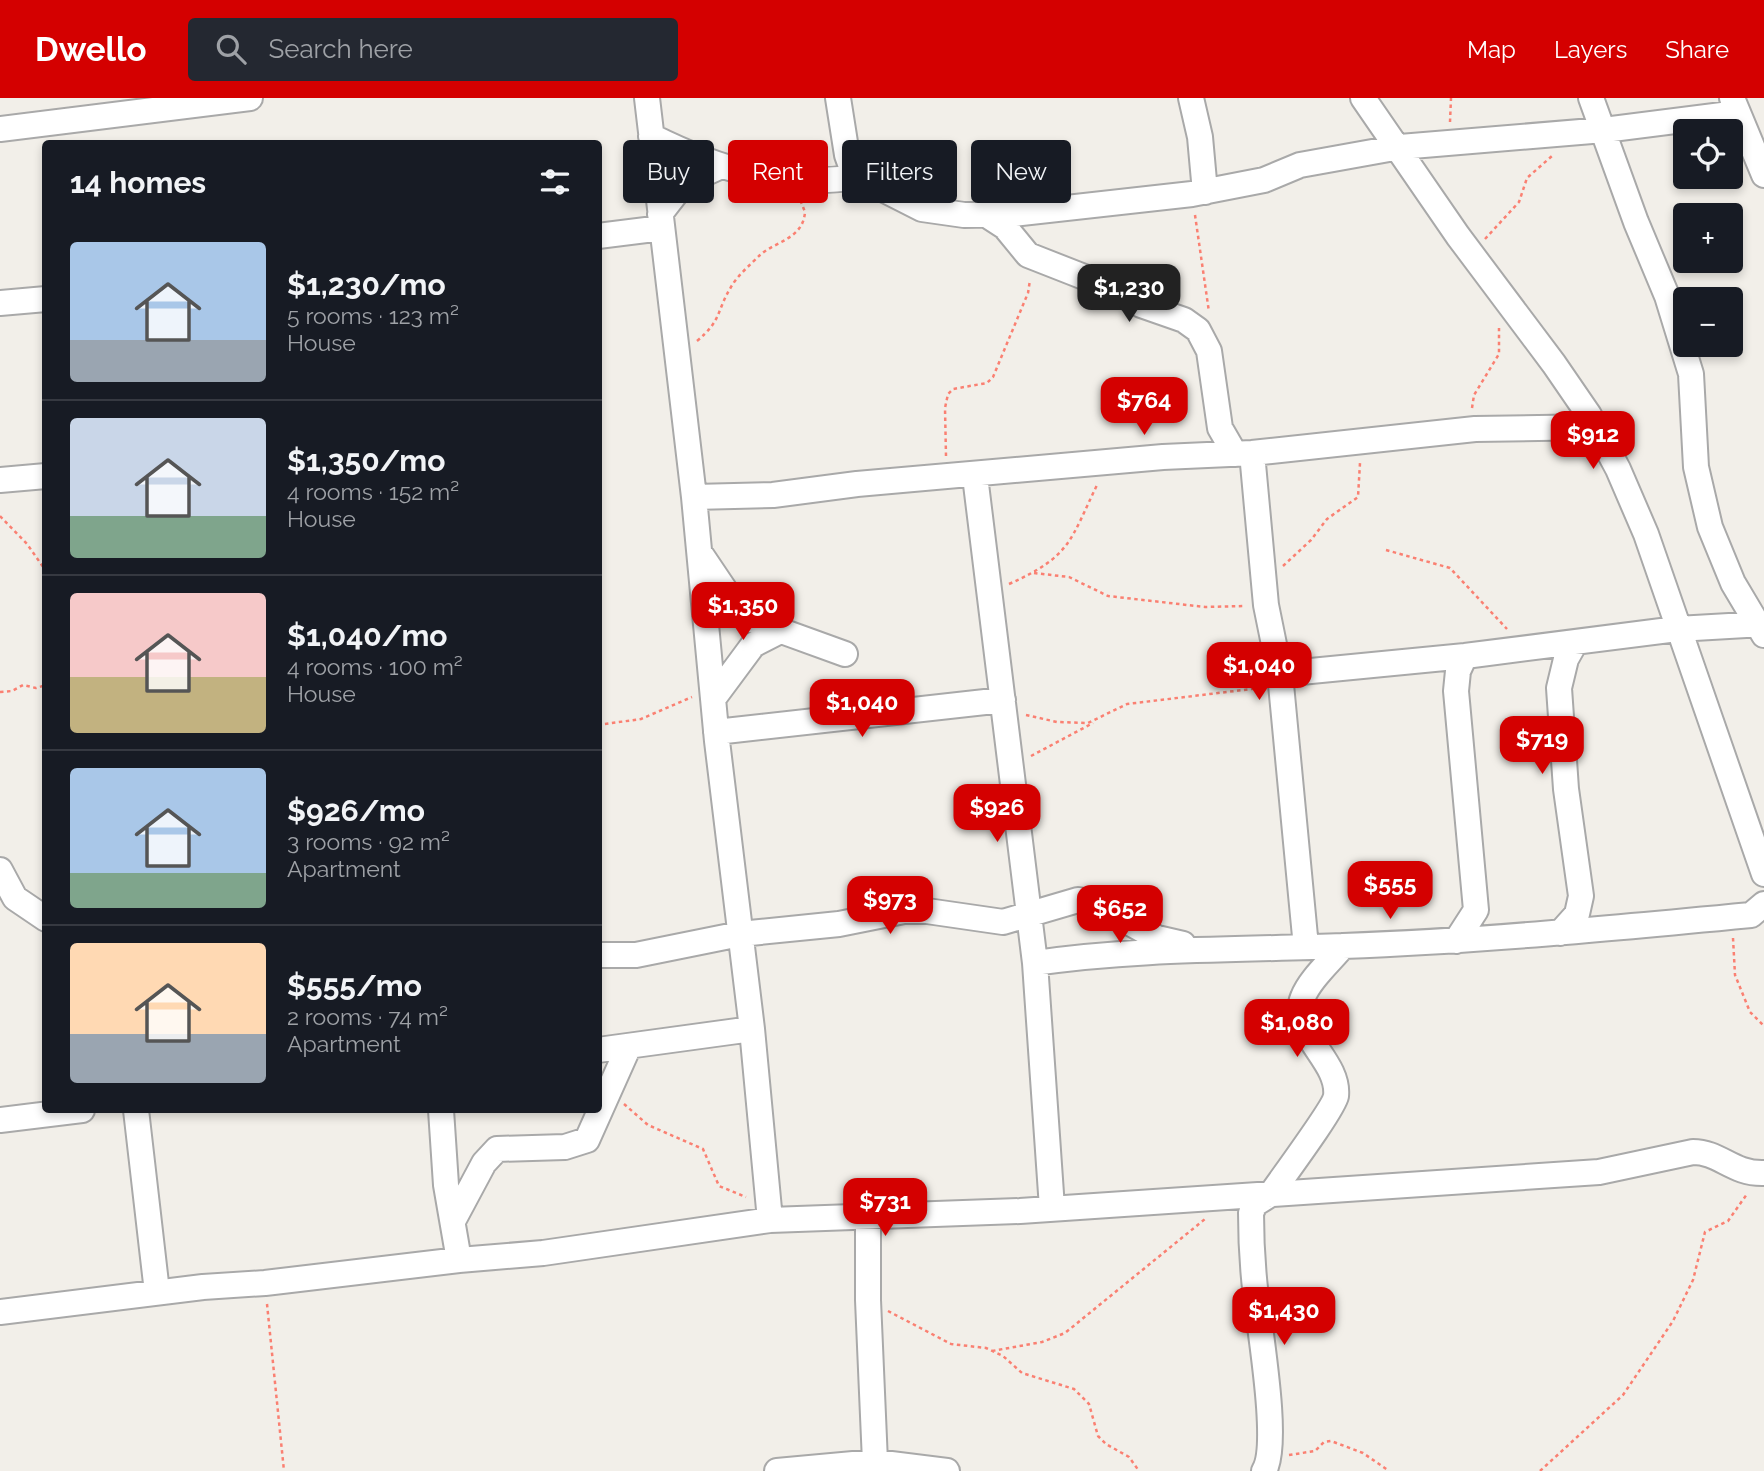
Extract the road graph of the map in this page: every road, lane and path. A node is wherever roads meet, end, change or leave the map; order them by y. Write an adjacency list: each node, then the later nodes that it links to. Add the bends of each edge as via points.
1 (250, 98): 9 (street)
2 (647, 98): 12 (street)
3 (838, 98): 13 (street)
4 (1191, 98): 20 (street, via 1200,137)
5 (1363, 98): 16 (street)
6 (1451, 98): 14 (path)
7 (1591, 98): 10 (street)
8 (1735, 105): 10 (street); 15 (street)
9 (0, 129)
10 (1604, 130): 11 (street); 51 (street, via 1692,374 1696,467 1710,527)
11 (1569, 133): 14 (street); 27 (path, via 1527,178 1519,202)
12 (651, 135): 17 (street); 24 (street)
13 (845, 140)
14 (1450, 141): 16 (street)
15 (1758, 142): 19 (street)
16 (1400, 147): 20 (street, via 1300,165 1264,180); 27 (street)
17 (719, 167): 18 (street); 24 (street, via 684,183)
18 (728, 169)
19 (1764, 175)
20 (1198, 193): 23 (street); 31 (path, via 1208,289)
21 (802, 203): 32 (path, via 804,218 789,240 763,252 732,284 713,328)
22 (910, 203): 23 (street, via 922,209)
23 (985, 214): 26 (street)
24 (661, 221): 25 (street); 32 (street)
25 (602, 235)
26 (1023, 249): 31 (street, via 1044,264 1184,320); 40 (path, via 1031,284 993,377 948,394 944,408)
27 (1473, 255): 33 (street)
28 (42, 299): 29 (street)
29 (0, 303)
30 (1499, 326): 34 (path, via 1496,362 1472,399)
31 (1205, 340): 36 (street, via 1220,428)
32 (677, 356): 42 (street)
33 (1595, 427): 34 (street); 52 (street, via 1646,534)
34 (1475, 429): 35 (street)
35 (1360, 441): 36 (street); 48 (path, via 1358,497 1327,519 1291,560)
36 (1243, 454): 37 (street); 48 (street)
37 (1108, 464): 39 (street); 47 (path, via 1073,540)
38 (42, 476): 41 (street)
39 (975, 476): 40 (street); 49 (street)
40 (947, 478): 42 (street, via 773,495)
41 (0, 480)
42 (694, 497): 45 (street)
43 (0, 516): 46 (path)
44 (1386, 550): 55 (path, via 1450,568 1492,616)
45 (699, 552): 53 (street, via 741,612); 61 (street)
46 (42, 565)
47 (1034, 573): 49 (path); 50 (path, via 1069,577 1108,596 1205,607)
48 (1264, 580): 50 (street)
49 (990, 592): 62 (street)
50 (1266, 605): 58 (street)
51 (1761, 628): 52 (street)
52 (1677, 629): 54 (street); 68 (street)
53 (780, 631): 56 (street); 61 (street, via 753,645)
54 (1575, 643): 55 (street); 73 (street, via 1559,688 1566,789 1581,896 1577,914)
55 (1532, 648): 57 (street)
56 (845, 654)
57 (1465, 656): 58 (street); 75 (street, via 1456,691 1476,909)
58 (1280, 679): 63 (path, via 1254,690 1118,706); 77 (street)
59 (42, 686): 60 (path, via 23,685)
60 (0, 692)
61 (712, 693): 64 (path, via 641,719); 65 (street)
62 (1004, 705): 63 (path, via 1057,722); 65 (street); 66 (street)
63 (1097, 721): 66 (path)
64 (602, 724)
65 (716, 732): 74 (street)
66 (1011, 762): 71 (street)
67 (0, 870): 70 (street, via 15,898)
68 (1764, 874)
69 (1764, 904): 72 (street, via 1754,914)
70 (42, 916)
71 (1030, 916): 74 (street, via 994,922 904,911 839,924); 78 (street, via 1062,903 1093,902 1157,938); 80 (street)
72 (1720, 918): 73 (street); 81 (path, via 1734,938 1734,969 1745,1002)
73 (1560, 933): 75 (street)
74 (740, 934): 79 (street, via 636,955); 82 (street)
75 (1456, 941): 76 (street)
76 (1343, 946): 77 (street); 94 (street, via 1300,1006 1306,1031 1334,1076 1336,1099)
77 (1306, 947): 78 (street)
78 (1211, 950): 80 (street, via 1098,954)
79 (602, 955)
80 (1035, 963): 96 (street)
81 (1764, 1026)
82 (752, 1029): 83 (street); 97 (street)
83 (629, 1046): 84 (street); 85 (street)
84 (602, 1049)
85 (607, 1096): 86 (street); 97 (path, via 619,1100 648,1125 703,1149 719,1186)
86 (602, 1108)
87 (57, 1113): 91 (street)
88 (136, 1113): 102 (street)
89 (441, 1113): 99 (street)
90 (600, 1113): 99 (street, via 582,1143 492,1152)
91 (0, 1120)
92 (1764, 1172): 94 (street, via 1747,1173 1708,1154 1693,1152 1599,1172)
93 (1748, 1193): 113 (path, via 1728,1221 1705,1233 1693,1280 1673,1321 1623,1395)
94 (1271, 1194): 95 (street); 107 (street, via 1255,1204 1251,1213 1270,1431)
95 (1228, 1198): 96 (street); 105 (path, via 1065,1333)
96 (1052, 1209): 98 (street)
97 (769, 1213): 98 (street); 100 (street, via 544,1253)
98 (868, 1216): 103 (street)
99 (453, 1221): 100 (street)
100 (460, 1260): 101 (street)
101 (265, 1283): 102 (street); 108 (path)
102 (157, 1292): 104 (street)
103 (868, 1300): 105 (path, via 951,1344); 106 (street)
104 (0, 1312)
105 (992, 1351): 111 (path, via 1021,1373 1082,1395 1098,1436 1129,1457)
106 (875, 1462): 109 (street); 110 (street)
107 (1267, 1467): 112 (path, via 1292,1454 1315,1451 1327,1441 1363,1453)
108 (284, 1471)
109 (777, 1471)
110 (947, 1471)
111 (1139, 1471)
112 (1389, 1471)
113 (1540, 1471)

